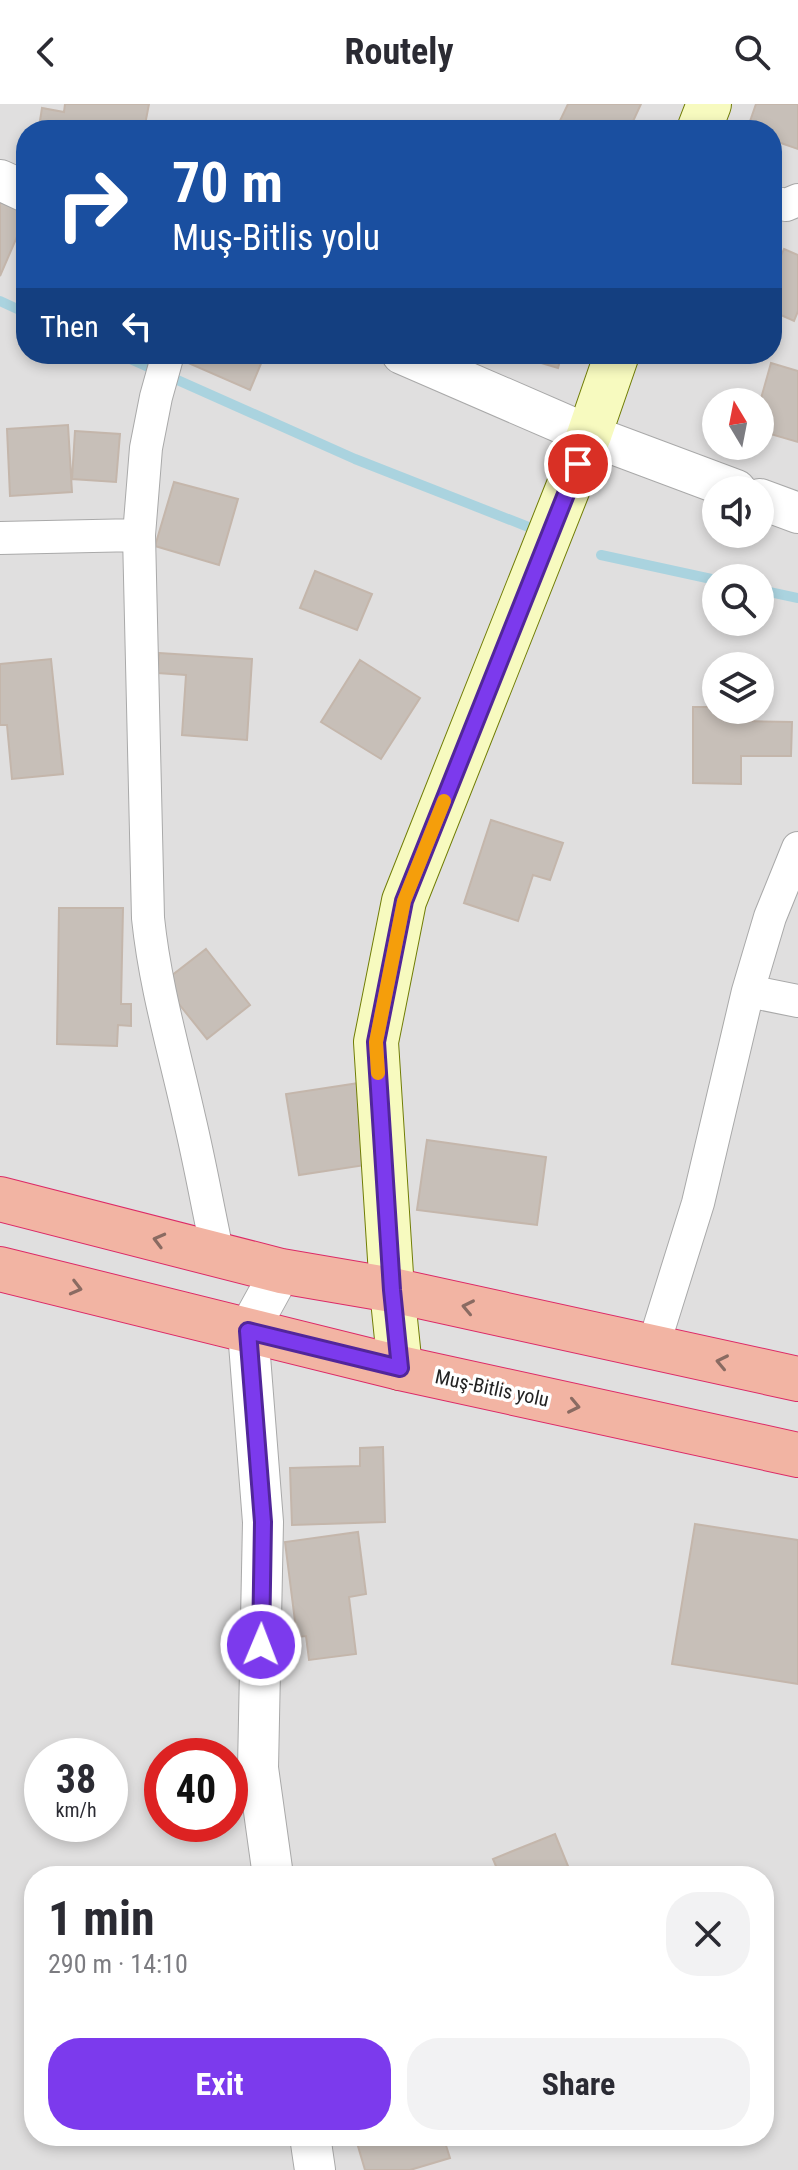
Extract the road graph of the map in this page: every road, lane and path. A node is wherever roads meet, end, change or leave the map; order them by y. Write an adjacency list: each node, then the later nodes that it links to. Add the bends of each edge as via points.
1 (165, 364): 8 (street, via 146,448)
2 (425, 364): 4 (street)
3 (614, 364): 4 (main road)
4 (589, 435): 5 (street); 17 (main road, via 404,901 376,1042)
5 (702, 477)
6 (774, 504): 7 (street)
7 (798, 513)
8 (139, 535): 9 (street); 14 (street, via 152,959)
9 (0, 538)
10 (798, 848): 11 (street)
11 (748, 991): 12 (street); 19 (street, via 698,1203)
12 (798, 1001)
13 (0, 1199): 14 (highway, one-way to 13)
14 (218, 1255): 16 (highway)
15 (0, 1269): 18 (highway, Muş-Bitlis yolu, one-way to 18)
16 (281, 1271): 17 (highway); 18 (street)
17 (392, 1290): 19 (highway, one-way to 17); 20 (main road)
18 (248, 1331): 20 (highway, Muş-Bitlis yolu); 23 (street, via 263,1522 258,1768)
19 (653, 1347): 21 (highway, one-way to 19)
20 (400, 1368): 22 (highway, Muş-Bitlis yolu, one-way to 22)
21 (798, 1379)
22 (798, 1455)
23 (272, 1866)
24 (311, 2146): 25 (street)
25 (315, 2170)

